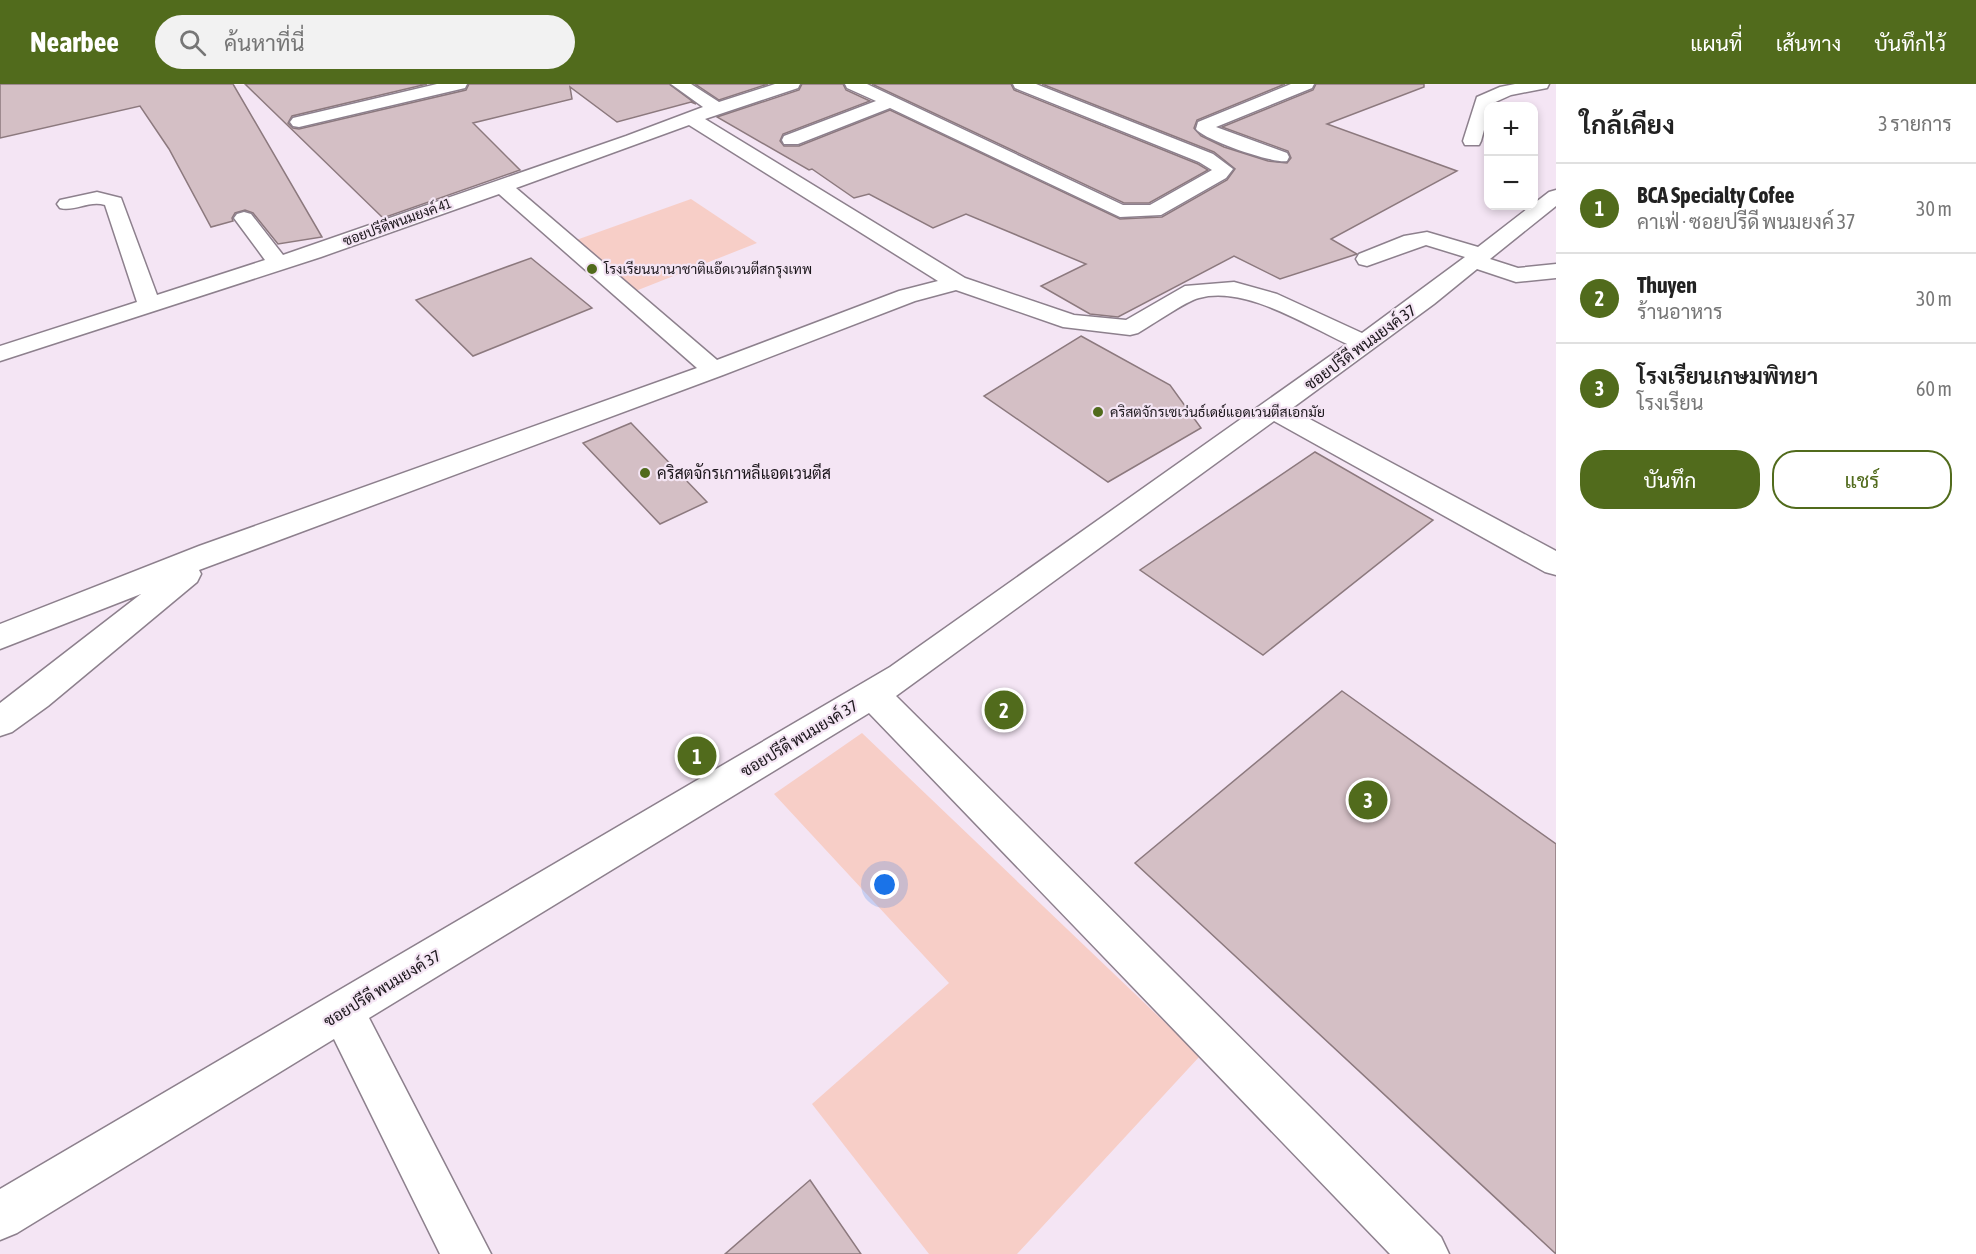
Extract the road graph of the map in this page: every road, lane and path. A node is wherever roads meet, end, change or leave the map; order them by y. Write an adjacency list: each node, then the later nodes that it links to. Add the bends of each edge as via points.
1 (459, 84): 11 (street)
2 (679, 84): 9 (street)
3 (792, 84): 9 (street, ซอยปรีดีพนมยงค์ 41)
4 (853, 84): 8 (street)
5 (1021, 84): 8 (street, via 1206,158 1223,169 1154,211 1120,211)
6 (1306, 84): 14 (street, via 1204,126 1215,134)
7 (1541, 84): 13 (street, via 1482,101)
8 (890, 102): 12 (street)
9 (717, 108): 10 (street, ซอยปรีดีพนมยงค์ 41)
10 (691, 118): 15 (street, ซอยปรีดีพนมยงค์ 41); 24 (street)
11 (299, 122)
12 (791, 140)
13 (1472, 141)
14 (1280, 157)
15 (506, 190): 19 (street); 22 (street, ซอยปรีดีพนมยงค์ 41); 28 (street)
16 (1556, 196): 21 (street, ซอยปรีดี พนมยงค์ 37)
17 (67, 204): 25 (street, via 98,196 114,202)
18 (244, 218): 22 (street)
19 (382, 242)
20 (1367, 258): 21 (street, via 1427,238)
21 (1478, 258): 23 (street, via 1516,275); 26 (street, ซอยปรีดี พนมยงค์ 37)
22 (278, 263): 25 (street, ซอยปรีดีพนมยงค์ 41)
23 (1556, 271)
24 (957, 283): 26 (street, via 1071,321 1130,328 1193,291 1234,289 1269,299); 28 (street, via 907,296)
25 (149, 305): 27 (street, ซอยปรีดีพนมยงค์ 41)
26 (1364, 344): 29 (street, ซอยปรีดี พนมยงค์ 37)
27 (0, 354)
28 (714, 370): 30 (street)
29 (1273, 410): 31 (street); 33 (street, ซอยปรีดี พนมยงค์ 37)
30 (210, 554): 32 (street); 34 (street)
31 (1556, 564)
32 (0, 637)
33 (872, 694): 35 (street, ซอยปรีดี พนมยงค์ 37); 39 (street)
34 (0, 722)
35 (343, 1012): 37 (street, ซอยปรีดี พนมยงค์ 37); 38 (street)
36 (0, 1211): 37 (street)
37 (0, 1216)
38 (466, 1254)
39 (1424, 1254)

